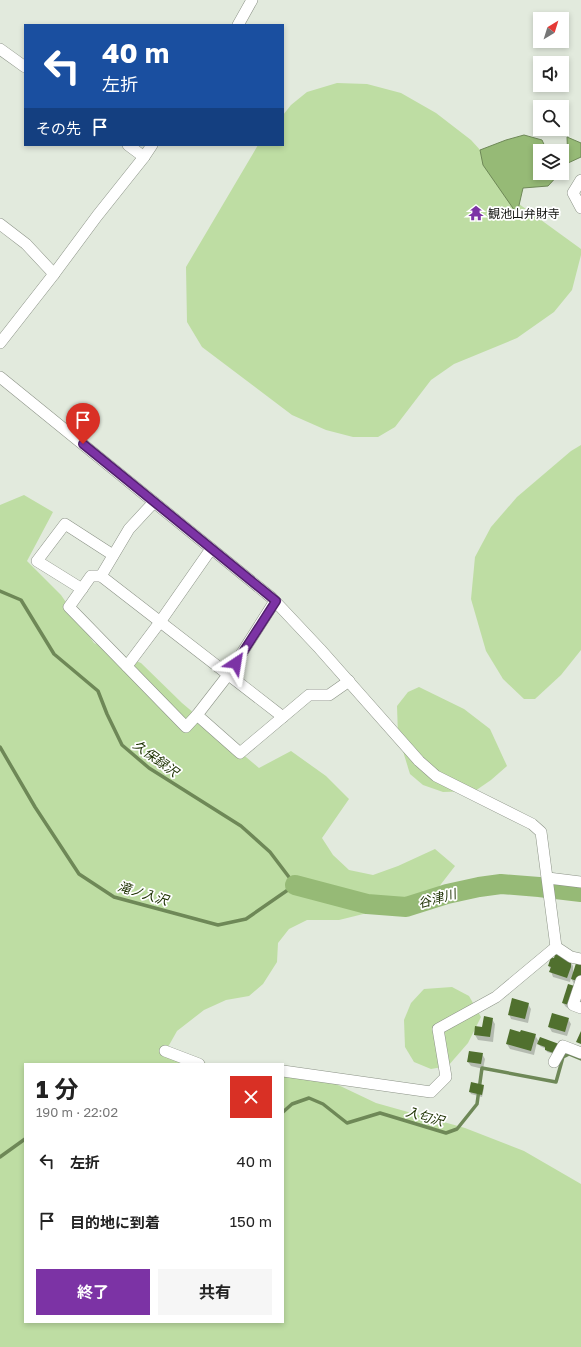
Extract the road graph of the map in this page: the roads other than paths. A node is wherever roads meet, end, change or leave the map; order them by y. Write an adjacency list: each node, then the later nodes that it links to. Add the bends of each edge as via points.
1 (252, 0): 2 (street)
2 (239, 24)
3 (0, 49): 4 (street)
4 (24, 67)
5 (129, 146): 7 (street)
6 (151, 146): 7 (street)
7 (144, 157): 11 (street)
8 (581, 180): 9 (street, via 573,193)
9 (581, 208)
10 (0, 224): 11 (street, via 26,244)
11 (54, 274): 12 (street)
12 (0, 344)
13 (0, 378): 14 (street)
14 (154, 502): 15 (street); 16 (street, via 129,529)
15 (211, 549): 19 (street); 20 (street)
16 (113, 555): 17 (street); 18 (street, via 65,524 37,561)
17 (101, 576): 18 (street, via 92,576); 20 (street)
18 (82, 590): 21 (street, via 69,607)
19 (276, 601): 22 (street); 23 (street)
20 (160, 622): 21 (street); 22 (street)
21 (127, 666): 24 (street, via 186,727)
22 (228, 675): 24 (street); 25 (street)
23 (349, 681): 25 (street, via 329,695 309,695); 26 (street, via 419,761 436,776 532,824 541,832)
24 (197, 714): 25 (street, via 240,753)
25 (283, 717)
26 (548, 878): 27 (street); 28 (street)
27 (581, 882)
28 (556, 947): 29 (street, via 571,957); 36 (street, via 496,997 438,1030 446,1077 431,1092)
29 (581, 959)
30 (581, 981): 31 (street, via 573,1005)
31 (581, 1008)
32 (166, 1051): 35 (street)
33 (581, 1053): 34 (street, via 563,1046)
34 (554, 1062)
35 (196, 1063)
36 (284, 1071)

